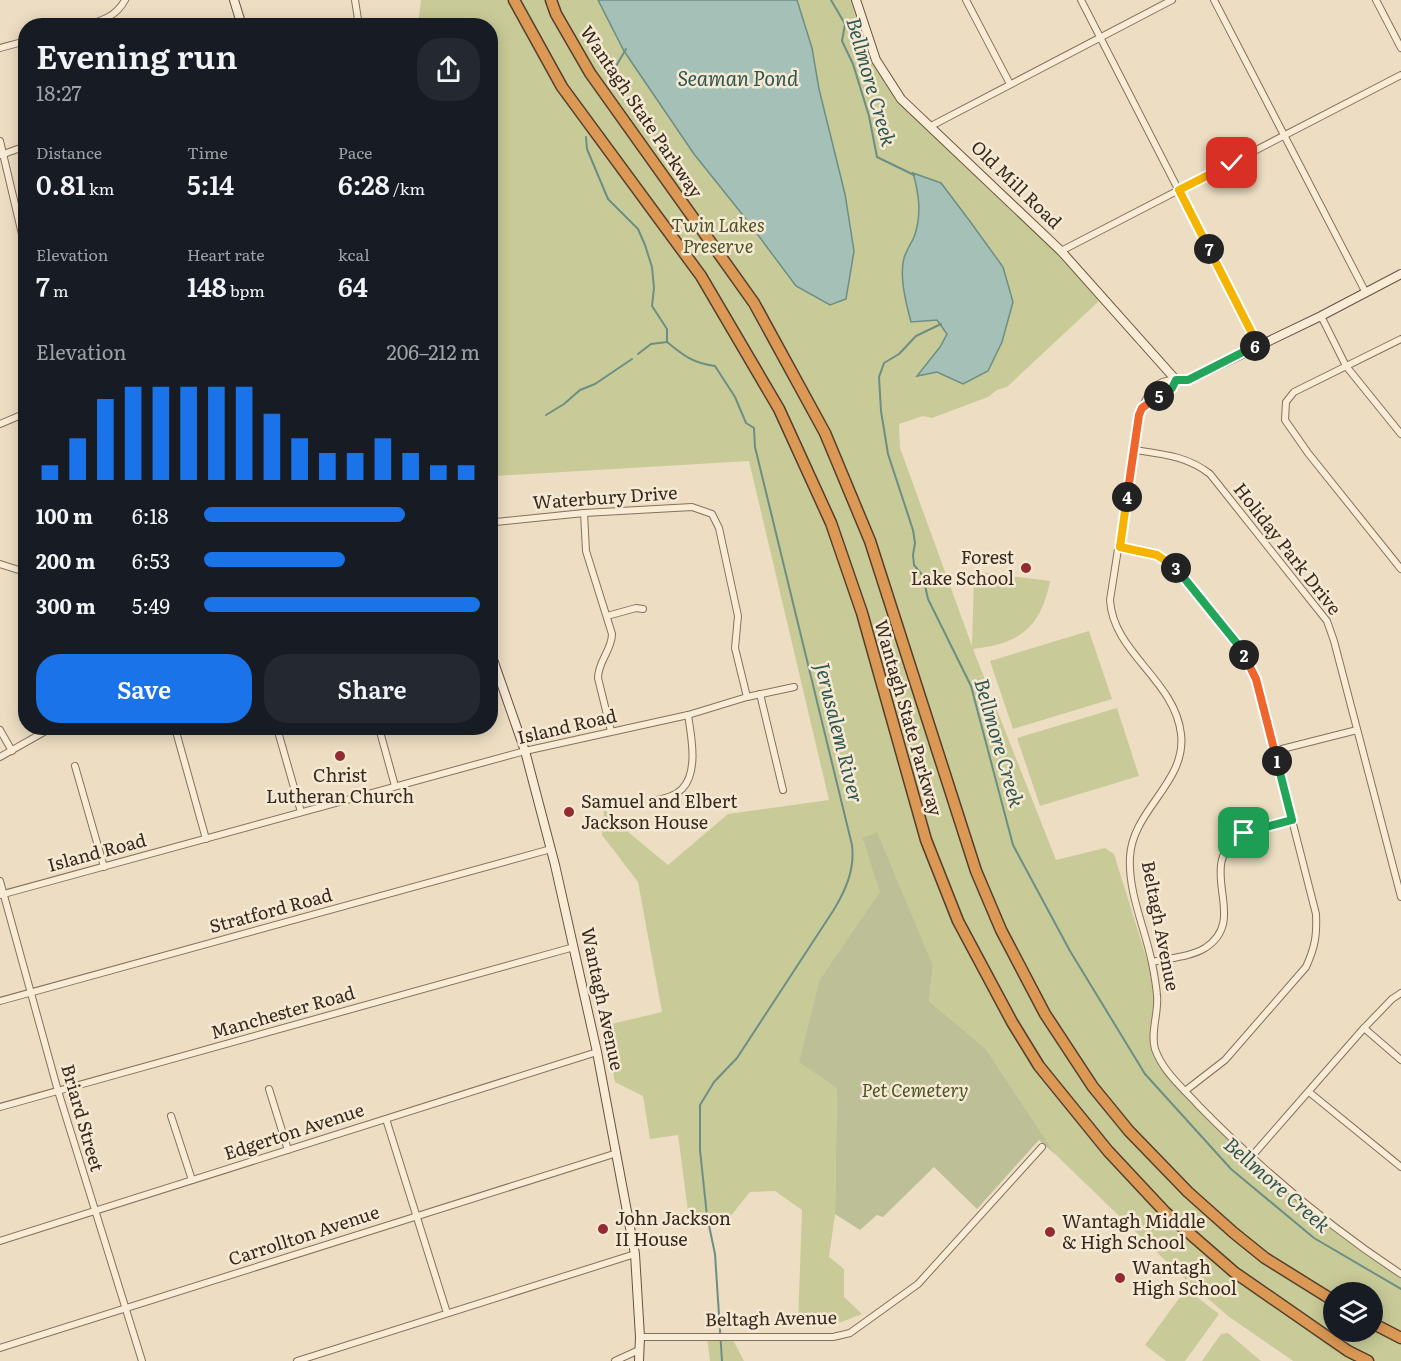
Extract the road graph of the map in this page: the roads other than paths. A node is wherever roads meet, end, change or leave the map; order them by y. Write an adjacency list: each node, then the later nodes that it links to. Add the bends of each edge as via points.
1 (125, 0): 12 (street)
2 (234, 0): 13 (main road)
3 (355, 0): 14 (street)
4 (514, 0): 115 (highway, Wantagh State Parkway, via 562,87 701,276 779,409 831,523 862,613 926,840 958,921 1039,1066 1108,1151 1165,1212 1234,1272)
5 (551, 0): 103 (highway, Wantagh State Parkway, via 590,73 754,303 825,433 870,541 976,871 1001,930 1045,1014 1093,1087 1188,1192 1265,1258)
6 (856, 0): 21 (main road, Old Mill Road, via 876,60 901,99)
7 (966, 0): 20 (street)
8 (1081, 0): 15 (street)
9 (1172, 0): 15 (street)
10 (1214, 0): 22 (street)
11 (1376, 0): 18 (street)
12 (105, 18)
13 (240, 18)
14 (358, 18)
15 (1100, 37): 20 (street); 26 (street)
16 (18, 43): 17 (street)
17 (0, 48)
18 (1401, 48)
19 (1401, 75): 22 (street)
20 (1010, 84): 21 (street)
21 (932, 126): 28 (main road, Old Mill Road)
22 (1284, 136): 26 (street); 30 (street)
23 (0, 141): 25 (street)
24 (18, 149): 25 (street)
25 (2, 154): 27 (street)
26 (1179, 190): 28 (street); 33 (street)
27 (18, 218)
28 (1060, 251): 35 (main road, Old Mill Road)
29 (1401, 274): 30 (main road)
30 (1366, 293): 31 (main road)
31 (1321, 316): 33 (main road); 34 (street)
32 (1401, 339): 34 (street)
33 (1258, 345): 35 (main road, via 1188,380)
34 (1346, 366): 39 (street); 46 (street, via 1294,392 1286,402 1285,420)
35 (1176, 380): 36 (street, via 1172,388); 36 (street, via 1160,383)
36 (1142, 408): 40 (street, Beltagh Avenue)
37 (18, 416): 38 (street)
38 (0, 423)
39 (1401, 434)
40 (1134, 450): 43 (street, Beltagh Avenue); 55 (street, Holiday Park Drive, via 1184,458 1210,474 1315,603 1334,640)
41 (584, 513): 42 (street, Waterbury Drive); 48 (street, via 586,551); 52 (street, Waterbury Drive, via 692,507 712,514 719,528 738,616 735,648)
42 (498, 522)
43 (1120, 547): 63 (street, via 1157,555 1173,565 1239,646 1256,679); 78 (street, Beltagh Avenue, via 1111,592 1112,615 1121,635 1168,695 1181,733 1182,752 1176,767 1137,828 1130,855 1130,879)
44 (0, 564): 45 (street)
45 (18, 569)
46 (1401, 569)
47 (643, 609): 48 (street)
48 (607, 616): 56 (street, via 612,640 598,678)
49 (498, 674): 62 (main road, Wantagh Avenue)
50 (794, 687): 51 (street, Island Road)
51 (760, 694): 52 (street, Island Road); 67 (street)
52 (747, 697): 53 (street, Island Road)
53 (688, 715): 56 (street, Island Road); 68 (street, via 693,743 688,780 674,795)
54 (0, 730): 61 (street)
55 (1357, 730): 63 (street); 76 (street, Holiday Park Drive)
56 (611, 731): 62 (street, Island Road)
57 (39, 735): 61 (street)
58 (177, 735): 71 (street)
59 (279, 735): 69 (street)
60 (381, 735): 66 (street)
61 (12, 751): 64 (street)
62 (525, 751): 66 (street, Island Road); 72 (main road, Wantagh Avenue)
63 (1274, 751): 70 (street)
64 (0, 757)
65 (75, 766): 73 (street)
66 (395, 786): 69 (street, Island Road)
67 (783, 790)
68 (657, 800)
69 (301, 812): 71 (street, Island Road)
70 (1292, 820): 78 (street, via 1244,833 1226,848 1219,872 1226,916 1222,931 1213,941 1191,954); 86 (street, via 1316,914 1314,949 1306,967 1231,1054)
71 (206, 839): 73 (street, Island Road)
72 (551, 849): 77 (main road, Wantagh Avenue); 79 (street, Stratford Road)
73 (104, 867): 75 (street, Island Road)
74 (0, 881): 75 (street, Briard Street)
75 (2, 895): 79 (street, Briard Street)
76 (1401, 897)
77 (574, 947): 83 (main road, Wantagh Avenue); 87 (street, Manchester Road)
78 (1152, 962): 86 (street, Beltagh Avenue, via 1158,995 1154,1046 1163,1067)
79 (31, 993): 81 (street, Stratford Road); 87 (street, Briard Street)
80 (1401, 993): 82 (street)
81 (0, 1001)
82 (1364, 1028): 84 (street); 88 (street)
83 (597, 1052): 91 (street, Edgerton Avenue); 94 (main road, Wantagh Avenue)
84 (1401, 1060)
85 (269, 1089): 93 (street)
86 (1185, 1090): 95 (street, Beltagh Avenue)
87 (58, 1091): 89 (street, Manchester Road); 98 (street, Briard Street)
88 (1309, 1092): 95 (street); 96 (street)
89 (0, 1107)
90 (171, 1116): 97 (street)
91 (386, 1119): 93 (street, Edgerton Avenue); 99 (street)
92 (1042, 1147): 107 (street, Beltagh Avenue, via 918,1284 850,1333 833,1338)
93 (288, 1150): 97 (street, Edgerton Avenue)
94 (616, 1153): 99 (street, Carrollton Avenue); 101 (main road, Wantagh Avenue)
95 (1252, 1156): 102 (street, Beltagh Avenue, via 1357,1245)
96 (1401, 1167)
97 (192, 1180): 98 (street, Edgerton Avenue)
98 (95, 1211): 100 (street, Edgerton Avenue); 104 (street, Briard Street)
99 (416, 1216): 104 (street, Carrollton Avenue); 105 (street)
100 (0, 1241)
101 (634, 1254): 105 (street); 107 (main road, Wantagh Avenue)
102 (1401, 1274)
103 (1323, 1294)
104 (125, 1308): 109 (street, Carrollton Avenue); 111 (street, Briard Street)
105 (447, 1313): 112 (street)
106 (1383, 1329): 108 (highway)
107 (640, 1337): 110 (main road, Wantagh Avenue)
108 (1401, 1338)
109 (0, 1348)
110 (639, 1350): 113 (street); 114 (main road, Wantagh Avenue)
111 (142, 1361)
112 (297, 1361)
113 (615, 1361)
114 (639, 1361)
115 (1368, 1361)

